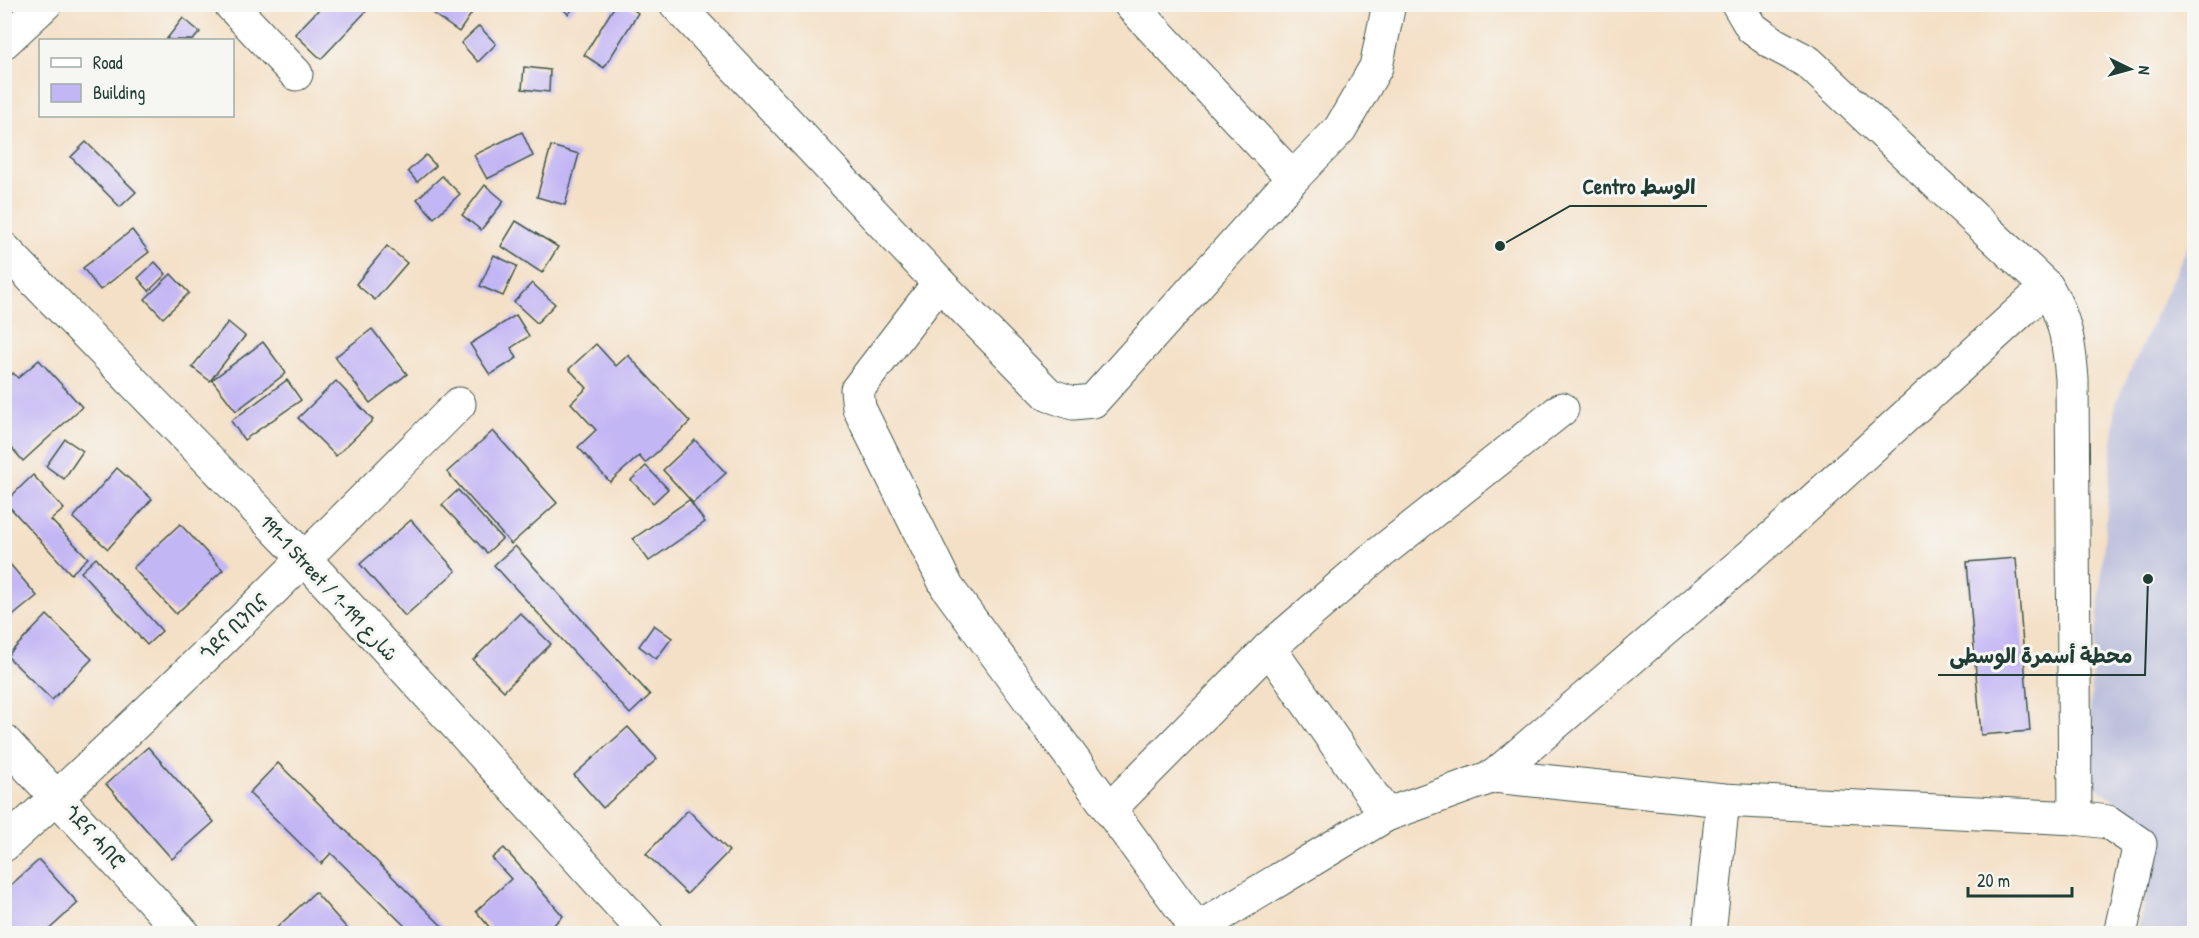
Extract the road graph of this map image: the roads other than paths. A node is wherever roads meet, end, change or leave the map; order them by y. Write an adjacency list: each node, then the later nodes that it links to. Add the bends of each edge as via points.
1 (45, 4): 7 (street)
2 (230, 4): 8 (street)
3 (676, 4): 11 (street)
4 (1130, 4): 9 (street)
5 (1389, 4): 9 (street, via 1376,67 1340,129)
6 (1738, 4): 12 (street, via 1752,28 1808,62)
7 (4, 42)
8 (296, 75)
9 (1293, 178): 11 (street, via 1093,401 1073,403 1049,395)
10 (4, 249): 15 (street, 191-1 Street / شارع 191-1)
11 (939, 283): 21 (street, via 857,390 859,408 947,587)
12 (2047, 287): 18 (street, via 1782,529); 23 (street, via 2059,308 2068,341 2072,379)
13 (459, 404): 15 (street, ጎደና ቢንቢና)
14 (1562, 409): 16 (street, via 1370,561)
15 (304, 558): 19 (street, ጎደና ቢንቢና); 27 (street, 191-1 Street / شارع 191-1)
16 (1269, 648): 21 (street); 22 (street)
17 (4, 741): 19 (street, ጎደና ሓበሮ)
18 (1494, 776): 20 (street); 22 (street)
19 (58, 797): 24 (street, ጎደና ቢንቢና); 26 (street, ጎደና ሓበሮ)
20 (1723, 800): 23 (street); 28 (street)
21 (1110, 809): 25 (street)
22 (1386, 815): 25 (street)
23 (2075, 818): 29 (street, via 2108,822 2140,844)
24 (4, 845)
25 (1196, 932)
26 (184, 933)
27 (647, 933)
28 (1709, 933)
29 (2120, 933)

